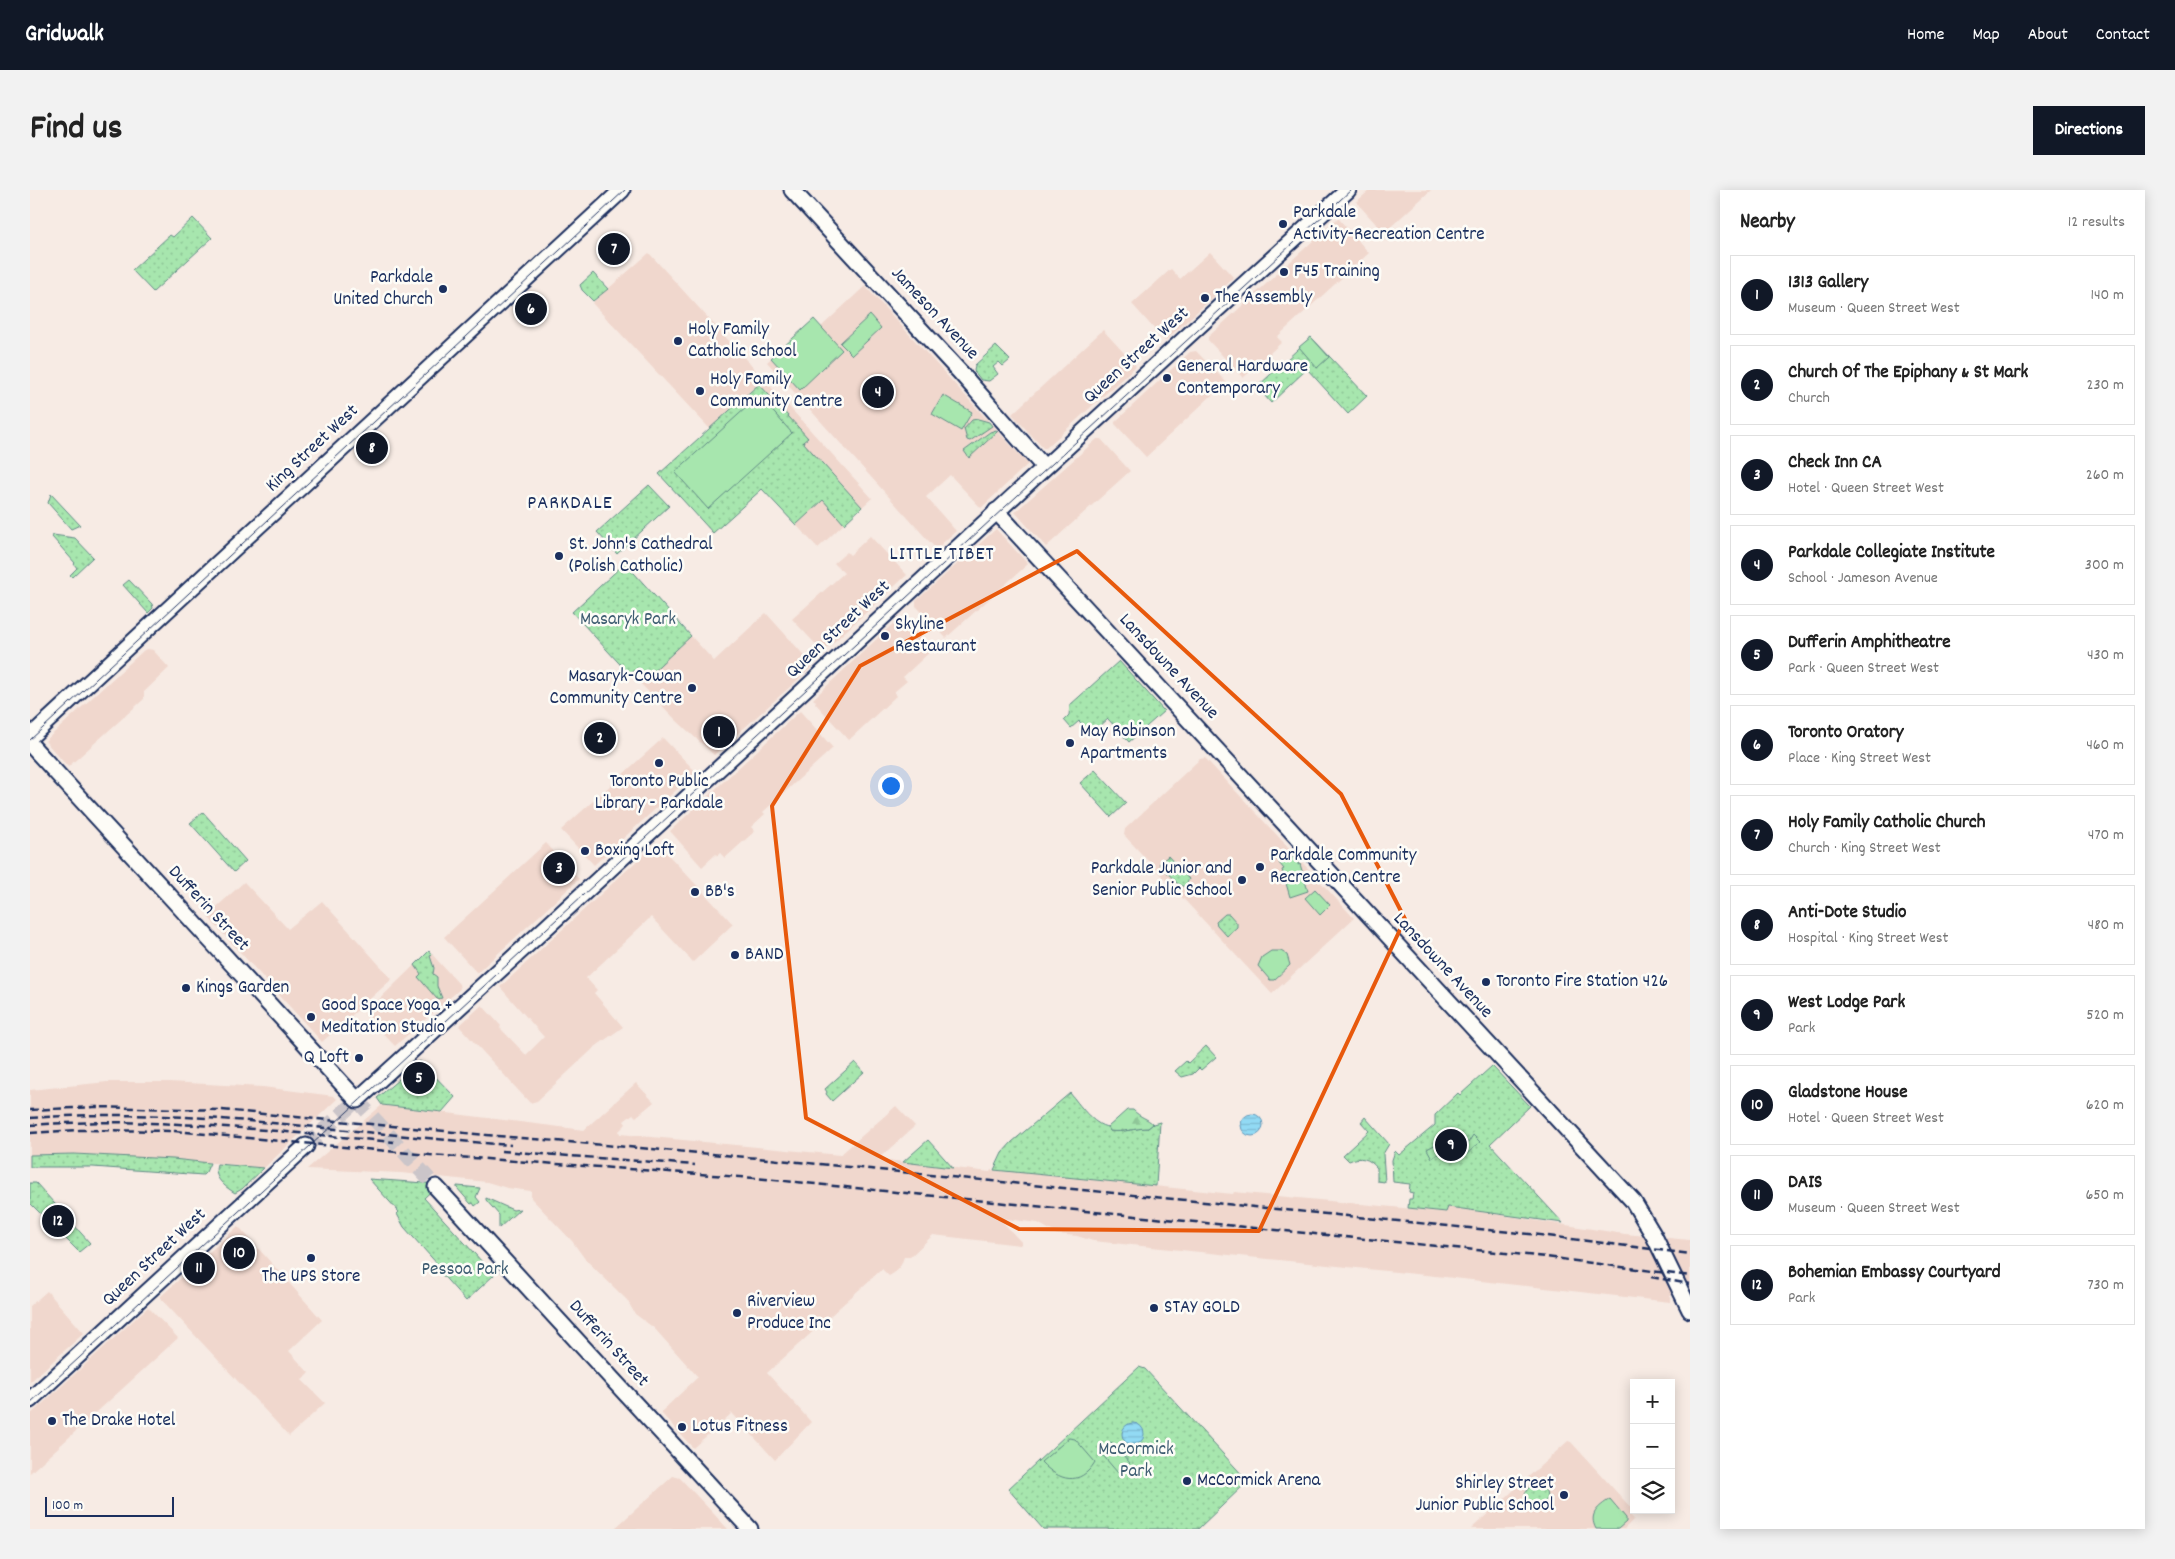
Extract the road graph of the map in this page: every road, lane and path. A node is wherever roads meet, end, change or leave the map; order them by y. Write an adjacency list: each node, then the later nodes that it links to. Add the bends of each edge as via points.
1 (622, 190): 6 (main road, King Street West)
2 (792, 190): 4 (main road, Jameson Avenue)
3 (1348, 190): 4 (main road, Queen Street West)
4 (1044, 467): 5 (main road, Queen Street West)
5 (996, 512): 8 (main road, Queen Street West); 11 (main road, Lansdowne Avenue, via 1633,1201)
6 (30, 737)
7 (30, 744): 8 (main road, Dufferin Street)
8 (358, 1100)
9 (306, 1146): 12 (main road, Queen Street West)
10 (436, 1188): 13 (main road, Dufferin Street)
11 (1690, 1310)
12 (30, 1400)
13 (750, 1529)

